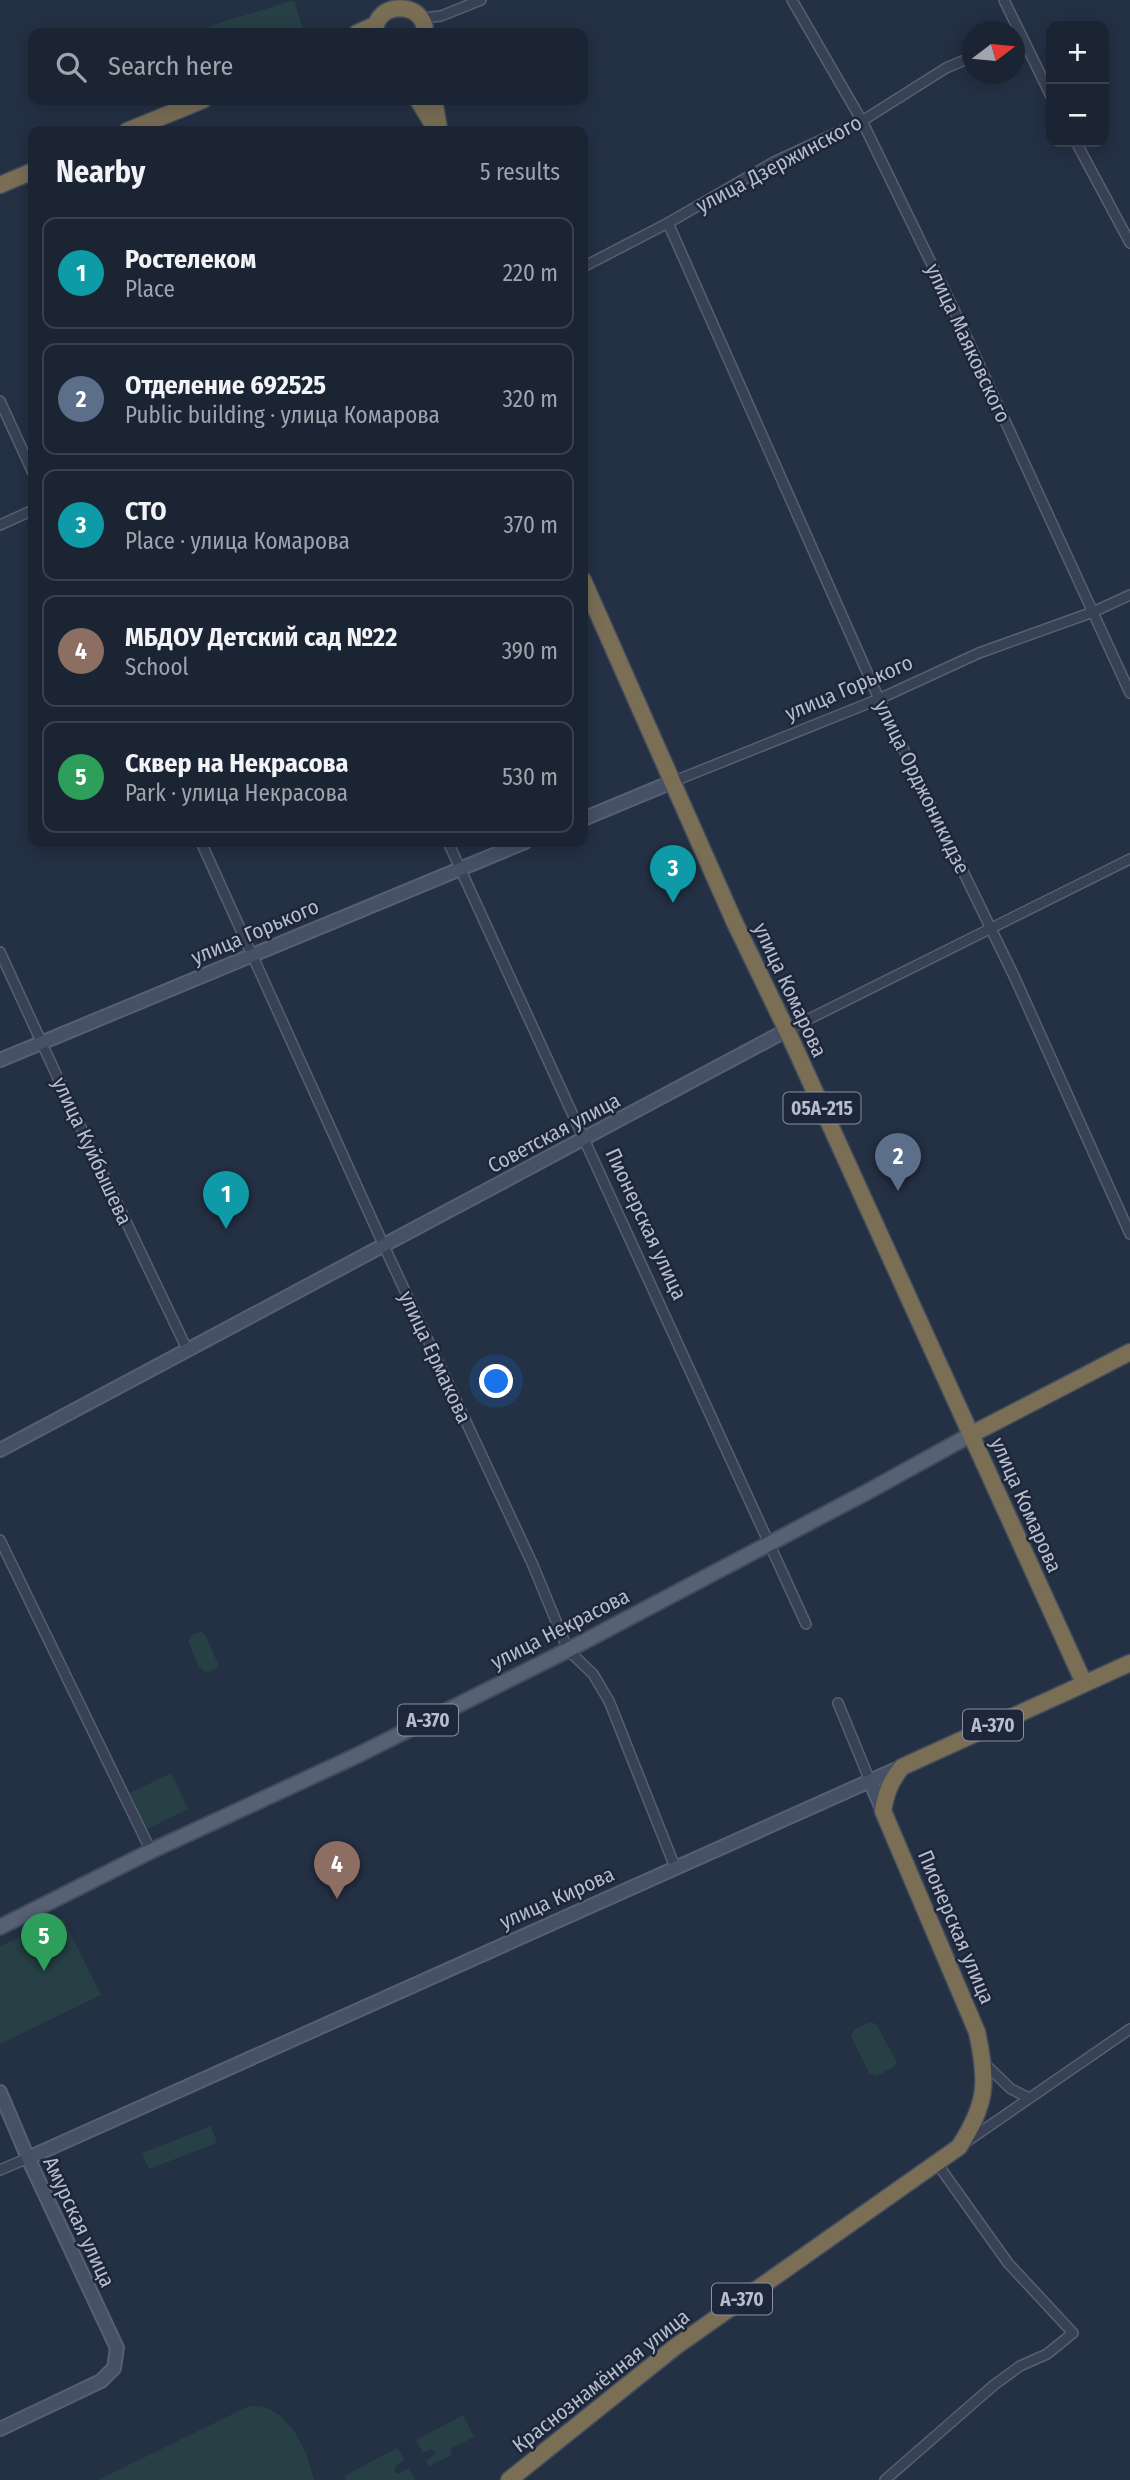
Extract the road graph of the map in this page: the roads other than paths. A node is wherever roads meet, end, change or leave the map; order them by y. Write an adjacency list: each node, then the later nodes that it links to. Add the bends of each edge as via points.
1 (418, 0): 7 (highway)
2 (481, 0): 7 (street)
3 (792, 0): 15 (street, улица Маяковского)
4 (1004, 0): 6 (street)
5 (390, 4): 7 (highway, via 413,9); 8 (highway)
6 (1011, 21)
7 (424, 26)
8 (375, 28)
9 (1025, 52): 11 (street)
10 (962, 61): 15 (street, улица Дзержинского)
11 (1046, 87)
12 (191, 105): 16 (highway)
13 (421, 105): 17 (highway)
14 (435, 105): 18 (highway)
15 (862, 121): 22 (street, улица Дзержинского, via 774,162); 31 (street, улица Маяковского)
16 (139, 126)
17 (435, 126)
18 (437, 126)
19 (1079, 147): 23 (street)
20 (28, 173): 21 (highway)
21 (0, 185)
22 (668, 223): 24 (street, улица Дзержинского); 33 (street, улица Орджоникидзе)
23 (1130, 243)
24 (588, 264)
25 (0, 401): 26 (street)
26 (28, 463)
27 (28, 512): 28 (street)
28 (0, 525)
29 (588, 591): 34 (highway, улица Комарова / 05А-215)
30 (1130, 596): 31 (street, улица Горького)
31 (1093, 612): 32 (street, улица Маяковского); 33 (street, улица Горького, via 979,653)
32 (1130, 693)
33 (879, 699): 34 (street, улица Горького); 41 (street, улица Орджоникидзе)
34 (672, 782): 35 (main road, улица Горького); 44 (highway, улица Комарова / 05А-215)
35 (588, 816)
36 (203, 847): 43 (street, улица Ермакова)
37 (449, 847): 40 (street, Пионерская улица)
38 (513, 847): 40 (main road, улица Горького)
39 (1130, 859): 41 (street, Советская улица)
40 (460, 869): 43 (main road, улица Горького); 47 (street, Пионерская улица)
41 (991, 928): 44 (street, Советская улица); 48 (street, улица Орджоникидзе)
42 (0, 952): 45 (street, улица Куйбышева)
43 (252, 954): 45 (main road, улица Горького); 49 (street, улица Ермакова)
44 (787, 1030): 47 (main road, Советская улица); 52 (highway, улица Комарова / 05А-215)
45 (41, 1043): 46 (main road, улица Горького); 50 (street, улица Куйбышева)
46 (0, 1059)
47 (583, 1139): 49 (main road, Советская улица); 55 (street, Пионерская улица)
48 (1130, 1234)
49 (384, 1246): 50 (main road, Советская улица); 57 (street, улица Ермакова)
50 (187, 1349): 53 (main road, Советская улица)
51 (1130, 1352): 52 (highway, улица Некрасова / А-370)
52 (972, 1434): 55 (main road, улица Некрасова / А-370); 59 (highway, улица Комарова)
53 (0, 1450)
54 (0, 1540): 64 (street)
55 (770, 1542): 56 (street, Пионерская улица); 57 (main road, улица Некрасова / А-370)
56 (806, 1624)
57 (568, 1650): 64 (main road, улица Некрасова / А-370); 65 (street, улица Ермакова, via 593,1674 609,1701)
58 (1130, 1663): 59 (highway, улица Кирова / А-370)
59 (1084, 1684): 61 (highway, улица Кирова / А-370)
60 (838, 1703): 62 (street, Пионерская улица)
61 (902, 1767): 62 (main road, улица Кирова); 63 (highway, via 890,1782)
62 (870, 1781): 63 (main road, Пионерская улица); 65 (main road, улица Кирова)
63 (883, 1811): 68 (highway, Пионерская улица / А-370, via 972,2021)
64 (151, 1851): 66 (main road, улица Некрасова / А-370)
65 (675, 1867): 73 (main road, улица Кирова)
66 (0, 1927)
67 (1130, 2029): 70 (street, Краснознамённая улица)
68 (984, 2062): 70 (street, Пионерская улица, via 1012,2089); 71 (highway, Пионерская улица / А-370)
69 (0, 2092): 73 (main road, Амурская улица)
70 (1029, 2098): 72 (street, Краснознамённая улица)
71 (975, 2122): 72 (highway, Краснознамённая улица / А-370)
72 (959, 2147): 74 (highway, Краснознамённая улица / А-370)
73 (28, 2158): 75 (street, улица Кирова); 76 (main road, Амурская улица, via 117,2348 114,2368 101,2381)
74 (936, 2162): 77 (highway, Краснознамённая улица / А-370, via 674,2347); 78 (street, via 1008,2263 1073,2333 994,2385)
75 (0, 2170)
76 (0, 2429)
77 (509, 2480)
78 (885, 2480)

